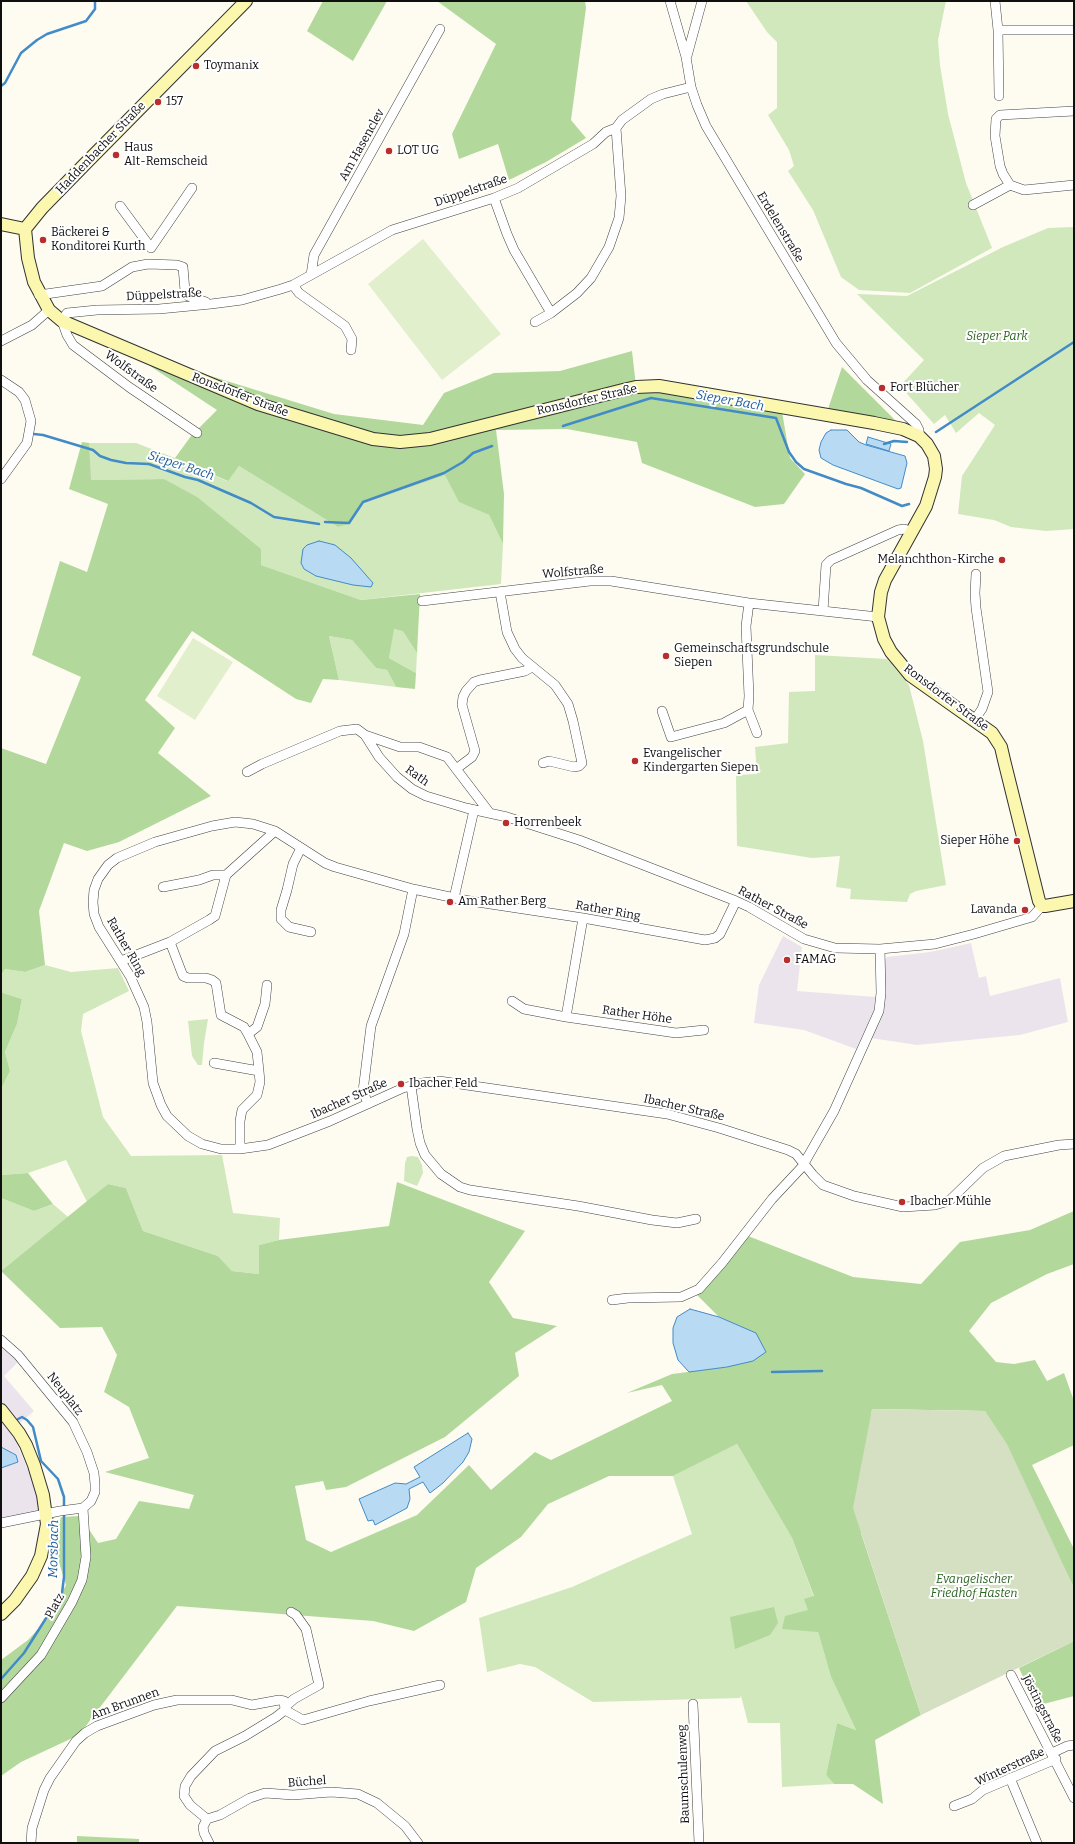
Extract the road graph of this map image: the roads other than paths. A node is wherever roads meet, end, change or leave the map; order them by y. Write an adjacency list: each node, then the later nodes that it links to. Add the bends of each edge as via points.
1 (246, 1): 20 (main road, Haddenbacher Straße, via 42,208)
2 (670, 1): 8 (street, Erdelenstraße)
3 (702, 1): 8 (street)
4 (996, 1): 6 (street)
5 (440, 28): 23 (street, Am Hasenclev, via 314,255)
6 (998, 30): 7 (street); 10 (street)
7 (1074, 30)
8 (686, 57): 9 (street, Erdelenstraße)
9 (691, 87): 12 (street, Düppelstraße, via 651,99 622,120); 35 (street, Erdelenstraße, via 706,126 836,343 867,380 916,424)
10 (999, 96)
11 (1074, 111): 13 (street, via 1000,115 996,119 998,156 1003,174)
12 (616, 128): 16 (street, Düppelstraße, via 606,132 594,144 574,156 518,188); 28 (street, via 621,196 620,218 615,233 591,278 577,293)
13 (1010, 185): 14 (street, via 1024,190); 17 (street)
14 (1074, 185)
15 (192, 188): 21 (street)
16 (494, 198): 23 (street, Düppelstraße, via 392,230); 28 (street, via 512,244)
17 (974, 205)
18 (120, 206): 21 (street)
19 (1, 224): 20 (main road)
20 (25, 229): 25 (main road, Ronsdorfer Straße, via 30,271)
21 (151, 248): 22 (street)
22 (148, 264): 25 (street, via 132,267 102,286); 26 (street, via 183,267 185,291 188,296 205,300)
23 (311, 275): 24 (street, Düppelstraße)
24 (293, 285): 26 (street, Düppelstraße, via 242,300); 32 (street, via 299,293 345,326 352,339)
25 (40, 295): 27 (main road, Ronsdorfer Straße)
26 (208, 304): 29 (street, Düppelstraße, via 67,313)
27 (49, 310): 29 (main road, Ronsdorfer Straße); 31 (street, via 32,325)
28 (551, 313): 30 (street)
29 (62, 321): 34 (street, Wolfstraße, via 73,345); 35 (main road, Ronsdorfer Straße, via 258,404 354,434 386,441 430,438 630,389 659,386 874,423 903,429)
30 (535, 322)
31 (1, 341)
32 (351, 350)
33 (2, 381): 36 (street, via 19,392 25,400 31,421 27,443)
34 (197, 433)
35 (919, 436): 37 (main road, Ronsdorfer Straße, via 931,449 936,469 930,496)
36 (1, 479)
37 (912, 532): 42 (street, via 898,530 826,565); 43 (main road, Ronsdorfer Straße, via 885,580)
38 (976, 574): 47 (street, via 976,608 988,692)
39 (500, 592): 40 (street, Wolfstraße); 41 (street, Wolfstraße, via 590,581 611,581); 44 (street, via 511,641 518,653)
40 (422, 601)
41 (749, 603): 42 (street, Wolfstraße); 45 (street, via 746,626 750,696)
42 (823, 611): 43 (street, Wolfstraße)
43 (878, 617): 47 (main road, Ronsdorfer Straße, via 884,639 903,668)
44 (532, 667): 50 (street, via 555,685 565,698 582,763 574,767 549,761); 51 (street, via 525,672 474,682 466,691 462,705 475,751 472,757)
45 (748, 710): 46 (street, via 724,723 671,737); 48 (street)
46 (662, 711)
47 (975, 719): 63 (main road, Ronsdorfer Straße, via 992,733 1001,747 1031,876)
48 (757, 733)
49 (364, 735): 51 (street, Rath, via 400,747 429,750 447,757); 52 (street, Rath, via 357,729 340,731); 53 (street, Rath, via 379,758 412,789 432,798)
50 (543, 763)
51 (456, 769): 54 (street, Rath)
52 (247, 772)
53 (474, 810): 54 (street, Rather Straße); 60 (street)
54 (489, 812): 61 (street, Rather Straße, via 579,840)
55 (274, 831): 56 (street, Rather Ring); 57 (street); 68 (street, Rather Ring, via 249,823 222,823 139,848 108,865 94,890 94,914 99,928)
56 (301, 848): 59 (street, Rather Ring, via 336,867); 65 (street, via 293,864 281,919 289,927)
57 (226, 875): 58 (street, via 213,875); 66 (street, via 214,916)
58 (163, 887)
59 (414, 889): 60 (street, Rather Ring); 77 (street, via 404,934 371,1026 363,1091)
60 (454, 898): 64 (street, Rather Ring)
61 (736, 901): 64 (street, Rather Ring, via 720,934 709,940); 67 (street, Rather Straße, via 814,943 835,948)
62 (1074, 901): 63 (main road)
63 (1042, 906): 67 (street, Rather Straße, via 1032,917 974,934 935,944)
64 (583, 918): 71 (street)
65 (311, 932)
66 (170, 942): 68 (street); 73 (street, via 183,976 206,978 216,983 221,1015 244,1027)
67 (880, 950): 80 (street, via 879,1011 834,1111)
68 (121, 961): 79 (street, Rather Ring, via 144,1007 153,1083 167,1116 188,1136 202,1144 221,1149)
69 (267, 985): 73 (street, via 265,1004 258,1027)
70 (512, 1001): 71 (street, Rather Höhe, via 524,1009)
71 (566, 1017): 72 (street, Rather Höhe, via 676,1033)
72 (704, 1030)
73 (248, 1034): 75 (street, via 256,1052)
74 (214, 1063): 75 (street)
75 (259, 1071): 79 (street, via 257,1095 242,1110)
76 (411, 1086): 77 (street, Ibacher Straße); 80 (street, Ibacher Straße, via 439,1081 452,1082 667,1114 788,1150 796,1154); 81 (street, via 417,1129 425,1155 441,1174 460,1187 652,1220 677,1222)
77 (368, 1104): 79 (street, Ibacher Straße, via 268,1145)
78 (1074, 1144): 80 (street, Ibacher Straße, via 1004,1156 983,1168 949,1201 913,1207 854,1196 823,1185)
79 (240, 1149)
80 (804, 1164): 82 (street, via 699,1289 681,1297)
81 (696, 1219)
82 (612, 1300)
83 (1, 1340): 85 (street, Neuplatz, via 18,1355 67,1413 84,1442 94,1473 94,1492 91,1501)
84 (1, 1410): 86 (main road, via 26,1445 43,1495)
85 (84, 1508): 86 (street); 92 (street, Platz, via 86,1557 82,1580 41,1655)
86 (46, 1514): 87 (street); 89 (main road, via 46,1532 41,1556 19,1595)
87 (1, 1524)
88 (291, 1612): 94 (street, via 306,1629 319,1685 294,1699)
89 (1, 1614)
90 (1011, 1675): 96 (street, Jöstingstraße)
91 (440, 1685): 94 (street, via 303,1720)
92 (1, 1698)
93 (694, 1704): 104 (street, Baumschulenweg)
94 (285, 1708): 100 (street, via 245,1736 215,1751 191,1776 184,1796 190,1805); 101 (street, Am Brunnen, via 284,1702 280,1700 252,1705 232,1700 177,1700 154,1705 97,1726 76,1741 44,1790 32,1828)
95 (1074, 1745): 96 (street, Winterstraße, via 1067,1746)
96 (1054, 1756): 97 (street, Winterstraße); 98 (street, Jöstingstraße)
97 (1010, 1778): 99 (street, Winterstraße); 105 (street)
98 (1074, 1798)
99 (954, 1806)
100 (207, 1819): 102 (street, via 203,1827); 103 (street, Büchel, via 220,1815 259,1794 287,1796 342,1792 364,1796 382,1807 405,1826)
101 (31, 1843)
102 (209, 1843)
103 (418, 1843)
104 (699, 1843)
105 (1037, 1843)

